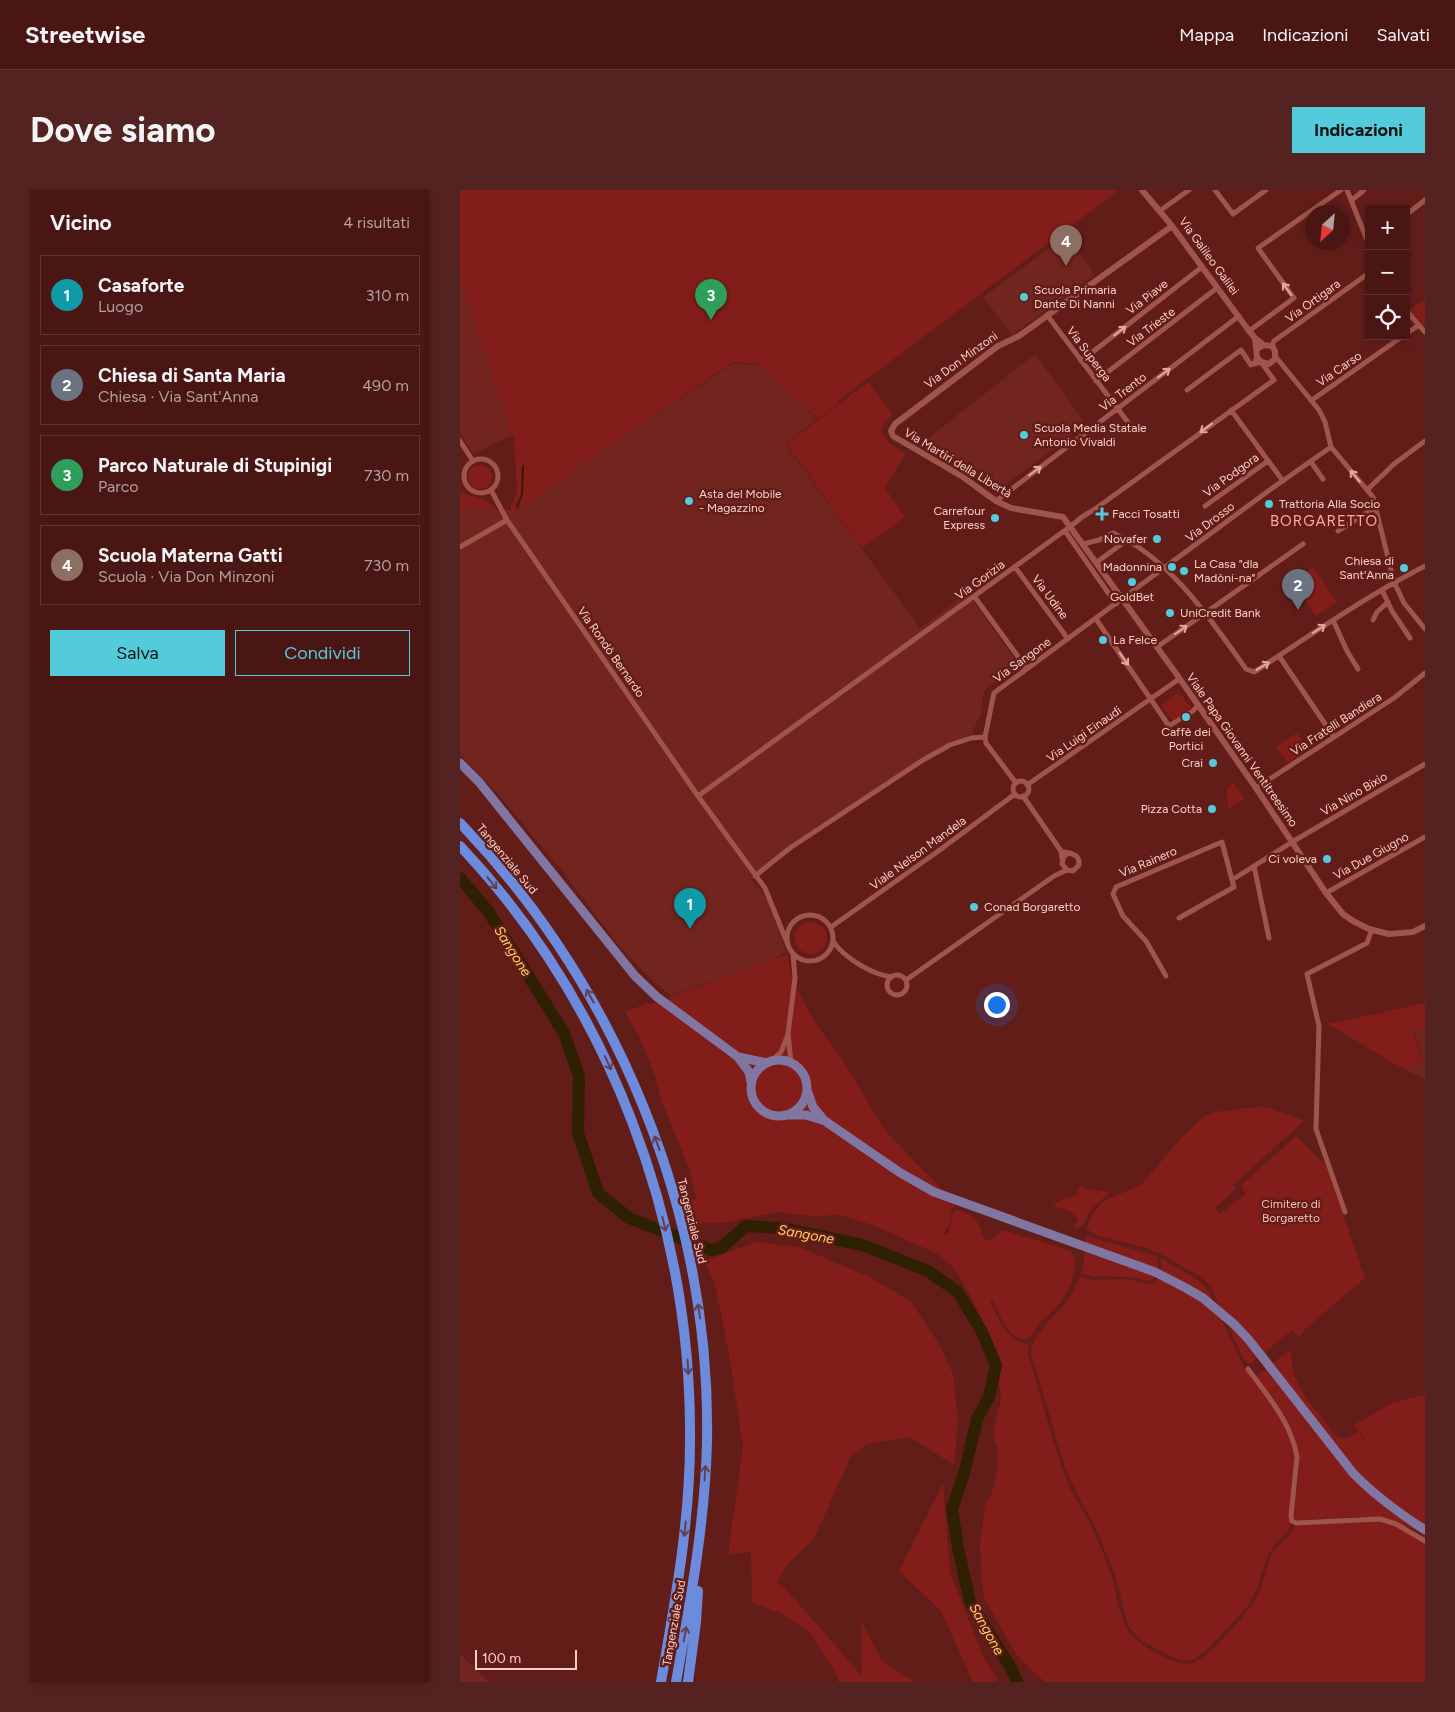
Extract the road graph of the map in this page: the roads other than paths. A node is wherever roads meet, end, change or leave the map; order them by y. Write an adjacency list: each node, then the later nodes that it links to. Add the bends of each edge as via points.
1 (1142, 190): 10 (street, Via Galileo Galilei)
2 (1189, 190): 10 (street)
3 (1216, 190): 4 (street, via 1233,214)
4 (1266, 190)
5 (1341, 190): 21 (street, one-way to 5, via 1294,298 1258,248)
6 (1347, 190): 8 (street)
7 (1364, 190): 8 (street)
8 (1352, 200): 13 (street)
9 (1425, 200): 11 (street)
10 (1161, 210): 12 (street, Via Galileo Galilei)
11 (1410, 211)
12 (1172, 226): 14 (street, Via Galileo Galilei); 18 (street, Via Don Minzoni)
13 (1365, 234)
14 (1202, 267): 16 (street, Via Galileo Galilei); 30 (street, Via Piave, one-way to 14)
15 (1365, 276): 27 (street, Via Ortigara, via 1274,341)
16 (1217, 288): 19 (street, Via Galileo Galilei); 32 (street, Via Trieste)
17 (1410, 315): 20 (street)
18 (1048, 316): 30 (street, Via Superga); 38 (street, Via Don Minzoni, via 998,346 894,424)
19 (1239, 316): 21 (street, Via Galileo Galilei); 35 (street, Via Trento, one-way to 19)
20 (1419, 325): 22 (street); 23 (street)
21 (1249, 331): 24 (street, Via Galileo Galilei)
22 (1410, 331)
23 (1425, 332)
24 (1255, 338): 26 (street, Via Galileo Galilei); 28 (street)
25 (1397, 340): 34 (street, Via Carso)
26 (1264, 345): 27 (street); 28 (street)
27 (1272, 346): 29 (street)
28 (1257, 349): 31 (street)
29 (1276, 356): 31 (street, via 1269,364); 34 (street)
30 (1081, 361): 32 (street, Via Superga)
31 (1257, 361): 33 (street, via 1251,365 1241,350); 36 (street, Via Gorizia, via 1274,380)
32 (1096, 381): 35 (street, Via Superga)
33 (1187, 390)
34 (1312, 400): 41 (street, via 1325,422)
35 (1117, 409): 37 (street, Via Superga); 50 (street, Via Trento, one-way to 35)
36 (1230, 410): 43 (street, Via Podgora); 54 (street, Via Gorizia, one-way to 54)
37 (1133, 429)
38 (891, 431): 50 (street, Via Martiri della Libertà, via 893,436 963,477)
39 (460, 441): 42 (street)
40 (1425, 441): 49 (street)
41 (1331, 447): 44 (street, Via Drosso); 49 (street, one-way to 41)
42 (473, 461): 46 (street, via 466,468); 48 (street, via 488,460 497,469 498,480)
43 (1268, 461): 47 (street, Via Podgora); 51 (street, Via Podgora)
44 (1311, 462): 45 (street); 47 (street, Via Drosso)
45 (1323, 479)
46 (462, 481): 48 (street, via 475,492)
47 (1283, 481): 64 (street, Via Drosso)
48 (490, 490): 53 (street, Via Rondò Bernardo)
49 (1367, 490): 52 (street)
50 (996, 501): 54 (street, Via Martiri della Libertà, via 1011,508 1063,517)
51 (1205, 506)
52 (1376, 507): 56 (street); 65 (street)
53 (507, 520): 60 (street); 94 (street, Via Rondò Bernardo)
54 (1071, 526): 55 (street, Via Gorizia); 58 (street, Viale Papa Giovanni Ventitreesimo)
55 (1065, 531): 63 (street, Via Gorizia); 70 (street)
56 (1338, 531)
57 (1127, 540): 58 (street, via 1113,533); 61 (street); 64 (street)
58 (1083, 544): 61 (street, Viale Papa Giovanni Ventitreesimo)
59 (1303, 544): 71 (street)
60 (460, 547)
61 (1097, 562): 68 (street, Viale Papa Giovanni Ventitreesimo)
62 (1425, 566): 65 (street)
63 (1015, 567): 67 (street, Via Gorizia); 77 (street, Via Udine)
64 (1165, 568): 68 (street, Via Drosso); 71 (street)
65 (1394, 582): 66 (street); 75 (street, via 1404,603)
66 (1382, 590): 69 (street); 73 (street)
67 (974, 596): 80 (street); 94 (street, Via Gorizia)
68 (1123, 599): 70 (street, Via Drosso); 78 (street, Viale Papa Giovanni Ventitreesimo)
69 (1388, 602): 74 (street); 76 (street)
70 (1116, 604): 72 (street, Via Sangone)
71 (1206, 613): 78 (street, one-way to 71); 79 (street, one-way to 79, via 1246,669 1254,672)
72 (1096, 619): 77 (street, Via Sangone); 84 (street, one-way to 84)
73 (1333, 620): 79 (street, one-way to 73); 81 (street)
74 (1373, 620)
75 (1425, 628)
76 (1410, 638)
77 (1068, 639): 80 (street, Via Sangone)
78 (1157, 647): 83 (street, Viale Papa Giovanni Ventitreesimo)
79 (1279, 656): 87 (street)
80 (1027, 669): 86 (street, Via Sangone, via 994,693)
81 (1358, 669)
82 (1425, 673): 87 (street, Via Fratelli Bandiera, via 1394,698)
83 (1179, 679): 84 (street, Via Luigi Einaudi); 85 (street, Viale Papa Giovanni Ventitreesimo)
84 (1151, 699): 85 (street, via 1169,726); 91 (street, Via Luigi Einaudi)
85 (1198, 705): 92 (street, Viale Papa Giovanni Ventitreesimo)
86 (985, 737): 90 (street, via 989,749); 105 (street, via 950,745 923,760 790,848)
87 (1334, 737): 92 (street, Via Fratelli Bandiera)
88 (460, 763): 121 (main road, via 479,782 644,985)
89 (1425, 764): 98 (street, Via Nino Bixio)
90 (1016, 784): 91 (street, via 1022,782); 93 (street)
91 (1027, 785): 95 (street, via 1027,793)
92 (1256, 788): 98 (street, Viale Papa Giovanni Ventitreesimo)
93 (1015, 794): 95 (street); 111 (street, Viale Nelson Mandela)
94 (698, 796): 105 (street, Via Rondò Bernardo)
95 (1023, 796): 100 (street)
96 (460, 823): 131 (highway, Tangenziale Sud, one-way to 96, via 707,1442 699,1314 672,1190 645,1108 606,1024 579,976 528,902)
97 (1425, 837): 108 (street, Via Due Giugno)
98 (1292, 842): 103 (street); 108 (street, Viale Papa Giovanni Ventitreesimo)
99 (460, 846): 133 (highway, Tangenziale Sud, one-way to 133, via 522,920 572,995 608,1064 640,1142 674,1267 687,1351 690,1442 684,1534)
100 (1061, 851): 101 (street); 102 (street)
101 (1069, 853): 102 (street); 104 (street, via 1077,856 1080,862 1076,870)
102 (1062, 861): 104 (street); 106 (street)
103 (1254, 866): 107 (street); 113 (street)
104 (1067, 870): 106 (street)
105 (755, 876): 115 (street, Via Rondò Bernardo, via 765,888)
106 (1054, 876): 119 (street)
107 (1232, 880): 109 (street, via 1234,887); 117 (street, Via Rainero, via 1222,842 1116,887 1113,894 1122,916 1146,941)
108 (1326, 893): 112 (street, Viale Papa Giovanni Ventitreesimo, via 1343,914)
109 (1179, 918)
110 (1425, 926): 112 (street, Viale Papa Giovanni Ventitreesimo, via 1413,932 1389,934)
111 (830, 927): 114 (street); 115 (street, via 813,915 798,918 787,934)
112 (1372, 930): 128 (street, via 1368,943 1307,974 1319,1026 1316,1130)
113 (1269, 938)
114 (833, 941): 116 (street, via 827,954 815,961 801,960); 118 (street, via 844,954 878,974)
115 (788, 945): 116 (street)
116 (794, 954): 120 (street, via 795,978)
117 (1166, 976)
118 (892, 977): 119 (street, via 898,975); 119 (street, via 888,988 895,994 906,989)
119 (906, 980)
120 (788, 1034): 122 (street, via 780,1052); 123 (street)
121 (738, 1057): 122 (main road); 124 (main road, via 749,1072)
122 (769, 1062): 123 (main road); 124 (main road, via 755,1073)
123 (791, 1063): 125 (main road, via 803,1074)
124 (751, 1082): 126 (main road, via 752,1096 760,1109 772,1116)
125 (807, 1090): 126 (main road, via 803,1103); 127 (main road, via 813,1107)
126 (787, 1115): 127 (main road, via 806,1115)
127 (825, 1121): 130 (main road, via 934,1192 1155,1272 1203,1298 1249,1340 1363,1483)
128 (1345, 1212)
129 (1248, 1369): 132 (street, via 1276,1407 1296,1448 1292,1521 1380,1519 1396,1524)
130 (1425, 1530)
131 (700, 1536): 134 (highway, Tangenziale Sud, one-way to 131); 135 (highway, via 696,1622)
132 (1425, 1541)
133 (661, 1682)
134 (676, 1682)
135 (688, 1682)

